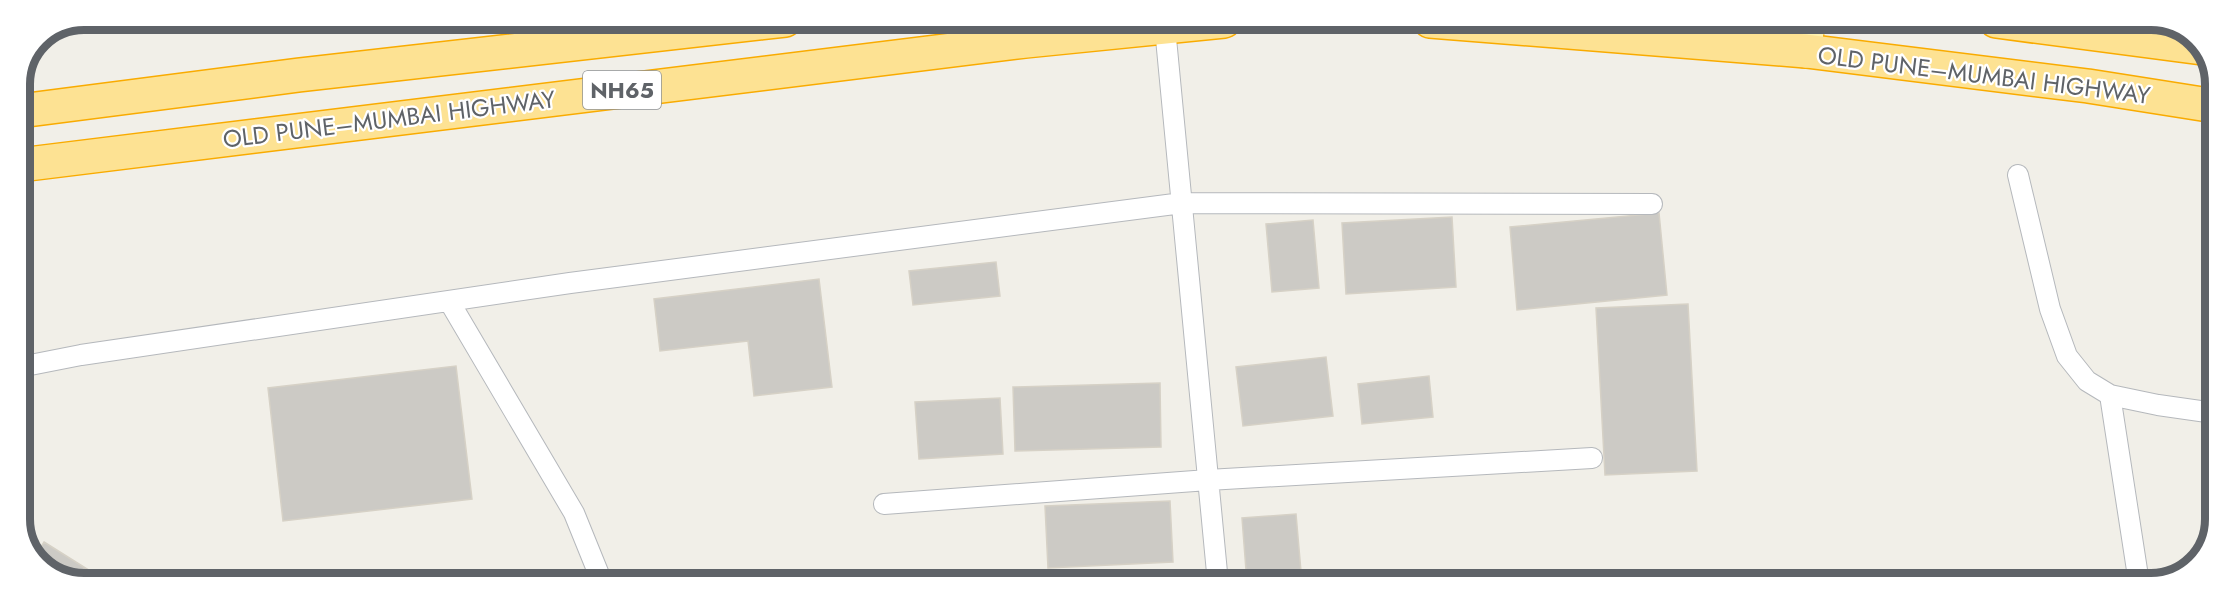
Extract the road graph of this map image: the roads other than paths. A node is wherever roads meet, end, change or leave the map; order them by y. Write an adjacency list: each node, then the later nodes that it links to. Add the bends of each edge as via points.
1 (697, 30): 9 (highway, NH65)
2 (1144, 30): 10 (highway, OLD PUNE–MUMBAI HIGHWAY / NH65, via 1026,41)
3 (1165, 30): 12 (lane)
4 (1656, 30): 6 (highway, OLD PUNE–MUMBAI HIGHWAY)
5 (2074, 30): 7 (highway)
6 (1807, 36): 8 (highway, OLD PUNE–MUMBAI HIGHWAY)
7 (2190, 46)
8 (2205, 104)
9 (30, 110)
10 (30, 164)
11 (2018, 175): 16 (lane, via 2050,309 2067,356 2087,381)
12 (1182, 203): 13 (lane); 14 (lane); 19 (lane)
13 (1652, 204)
14 (449, 301): 15 (lane); 21 (lane, via 574,513)
15 (30, 365)
16 (2110, 395): 17 (lane); 23 (lane)
17 (2205, 412)
18 (1592, 458): 19 (lane)
19 (1208, 480): 20 (lane); 22 (lane)
20 (884, 504)
21 (598, 573)
22 (1217, 573)
23 (2137, 573)

